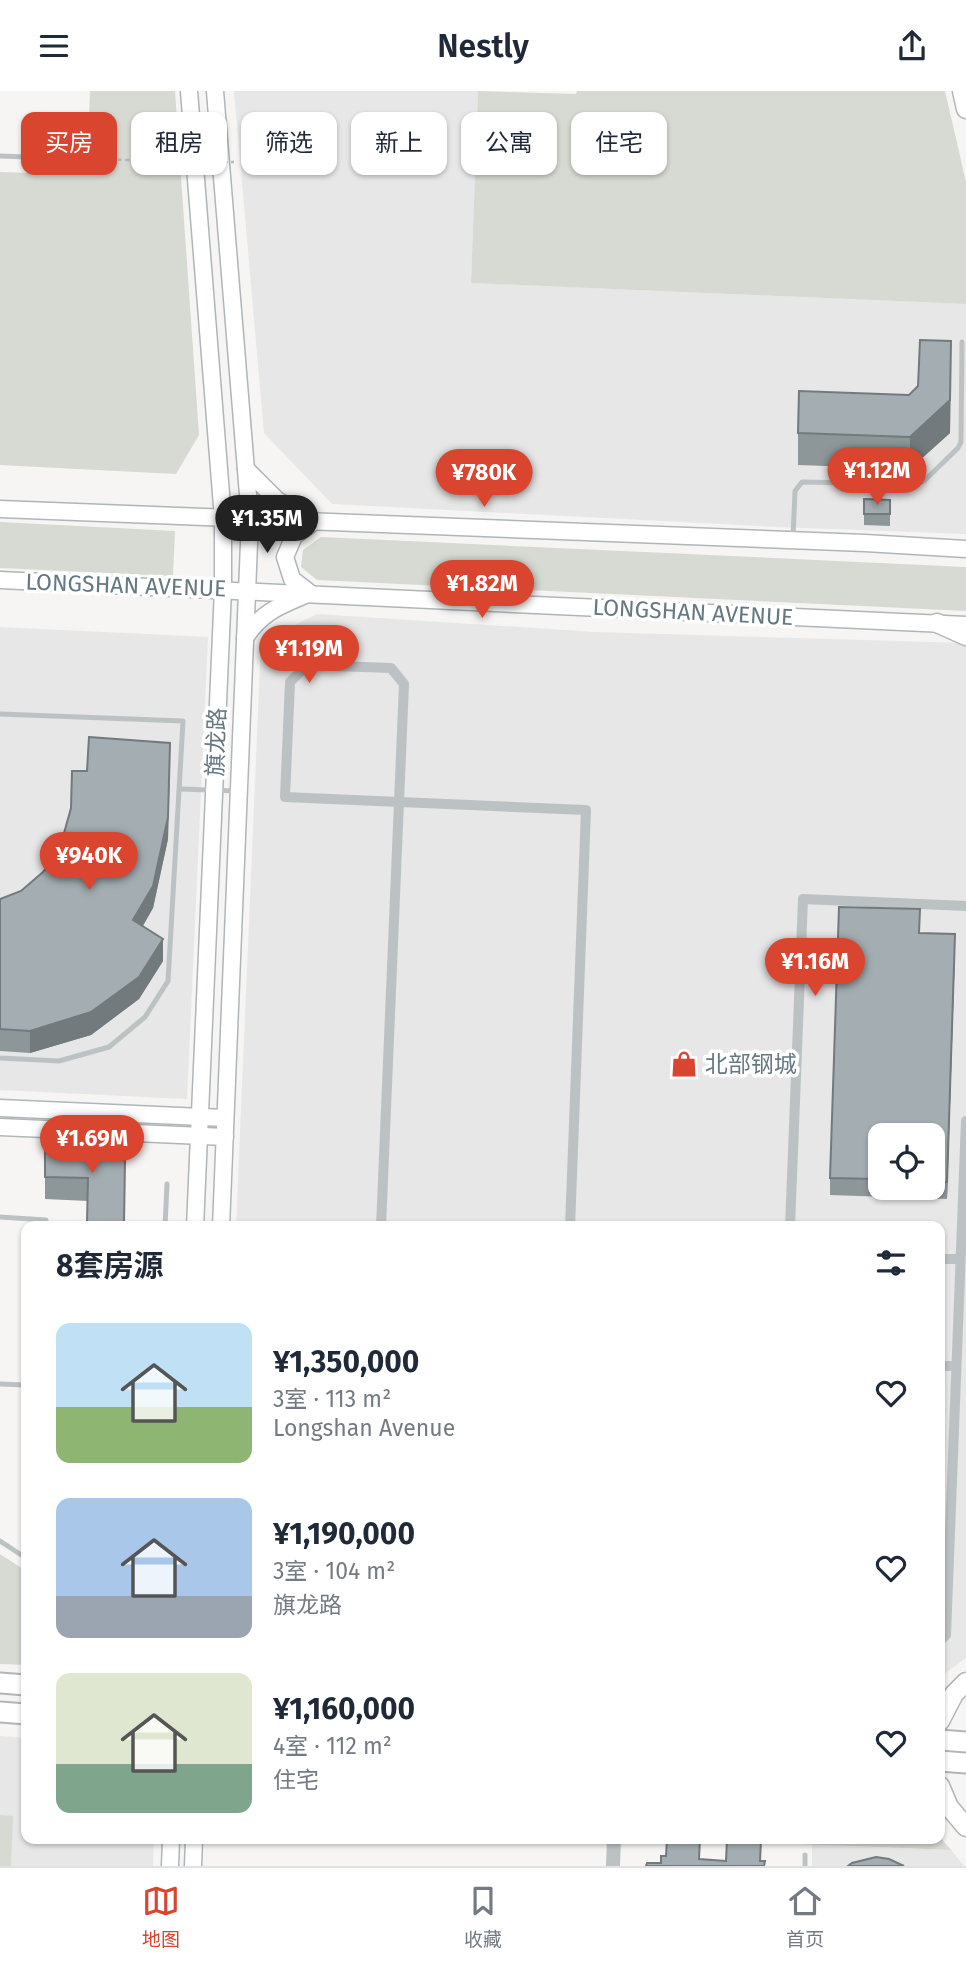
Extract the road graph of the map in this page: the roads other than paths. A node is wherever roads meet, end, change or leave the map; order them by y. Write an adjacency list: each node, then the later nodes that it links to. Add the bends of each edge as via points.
1 (189, 91): 11 (main road, 旗龙路)
2 (215, 91): 9 (main road)
3 (962, 91): 4 (main road)
4 (966, 109)
5 (0, 156): 6 (lane)
6 (21, 157)
7 (962, 342): 8 (lane)
8 (964, 385): 14 (lane, via 961,442 924,481 802,482 795,491)
9 (246, 469): 12 (main road); 13 (main road, via 277,500)
10 (0, 509): 11 (main road)
11 (223, 519): 12 (main road); 17 (main road, 旗龙路)
12 (250, 519): 13 (main road); 18 (main road)
13 (315, 521): 14 (main road); 19 (main road, via 293,535 285,558 292,579)
14 (793, 540): 15 (main road)
15 (966, 549)
16 (0, 580): 17 (main road, LONGSHAN AVENUE)
17 (222, 589): 18 (main road, LONGSHAN AVENUE); 26 (main road, 旗龙路)
18 (246, 590): 19 (main road, LONGSHAN AVENUE); 23 (main road)
19 (310, 593): 20 (main road, LONGSHAN AVENUE); 23 (main road, via 255,622)
20 (937, 623): 21 (main road, LONGSHAN AVENUE); 22 (main road)
21 (966, 625)
22 (966, 636)
23 (244, 640): 27 (main road)
24 (0, 713): 25 (lane, via 183,722)
25 (181, 789): 26 (lane); 30 (lane, via 169,981 145,1017 109,1048 60,1061)
26 (214, 791): 27 (lane); 32 (main road, 旗龙路)
27 (237, 791): 33 (main road)
28 (399, 802): 28 (street, via 285,797 290,682 307,665 391,668 404,684); 44 (street); 45 (street, via 586,810)
29 (966, 906): 46 (street, via 803,899)
30 (0, 1058)
31 (0, 1108): 32 (main road)
32 (199, 1116): 33 (main road); 36 (main road, 旗龙路)
33 (225, 1118): 37 (main road)
34 (966, 1121): 48 (street)
35 (0, 1127): 36 (main road)
36 (198, 1136): 37 (main road); 42 (main road, 旗龙路)
37 (225, 1137): 43 (main road)
38 (167, 1184): 41 (lane)
39 (0, 1217): 40 (lane)
40 (46, 1221)
41 (165, 1221)
42 (195, 1221)
43 (221, 1221)
44 (381, 1221)
45 (570, 1221)
46 (790, 1221)
47 (945, 1259): 48 (street)
48 (960, 1259): 49 (street)
49 (962, 1306): 51 (street)
50 (945, 1366): 51 (street)
51 (956, 1366): 56 (street)
52 (0, 1384): 53 (lane)
53 (21, 1385)
54 (0, 1541): 55 (lane)
55 (21, 1555)
56 (945, 1636)
57 (966, 1682): 60 (main road)
58 (0, 1683): 59 (highway)
59 (21, 1685)
60 (945, 1710)
61 (0, 1712): 62 (highway)
62 (21, 1714)
63 (945, 1740): 64 (highway)
64 (966, 1742)
65 (945, 1762): 66 (highway)
66 (966, 1763)
67 (945, 1798): 68 (main road)
68 (966, 1827)
69 (171, 1844): 73 (main road)
70 (194, 1844): 74 (main road)
71 (614, 1844): 75 (street)
72 (805, 1855): 76 (lane)
73 (170, 1866)
74 (193, 1866)
75 (612, 1866)
76 (805, 1866)

